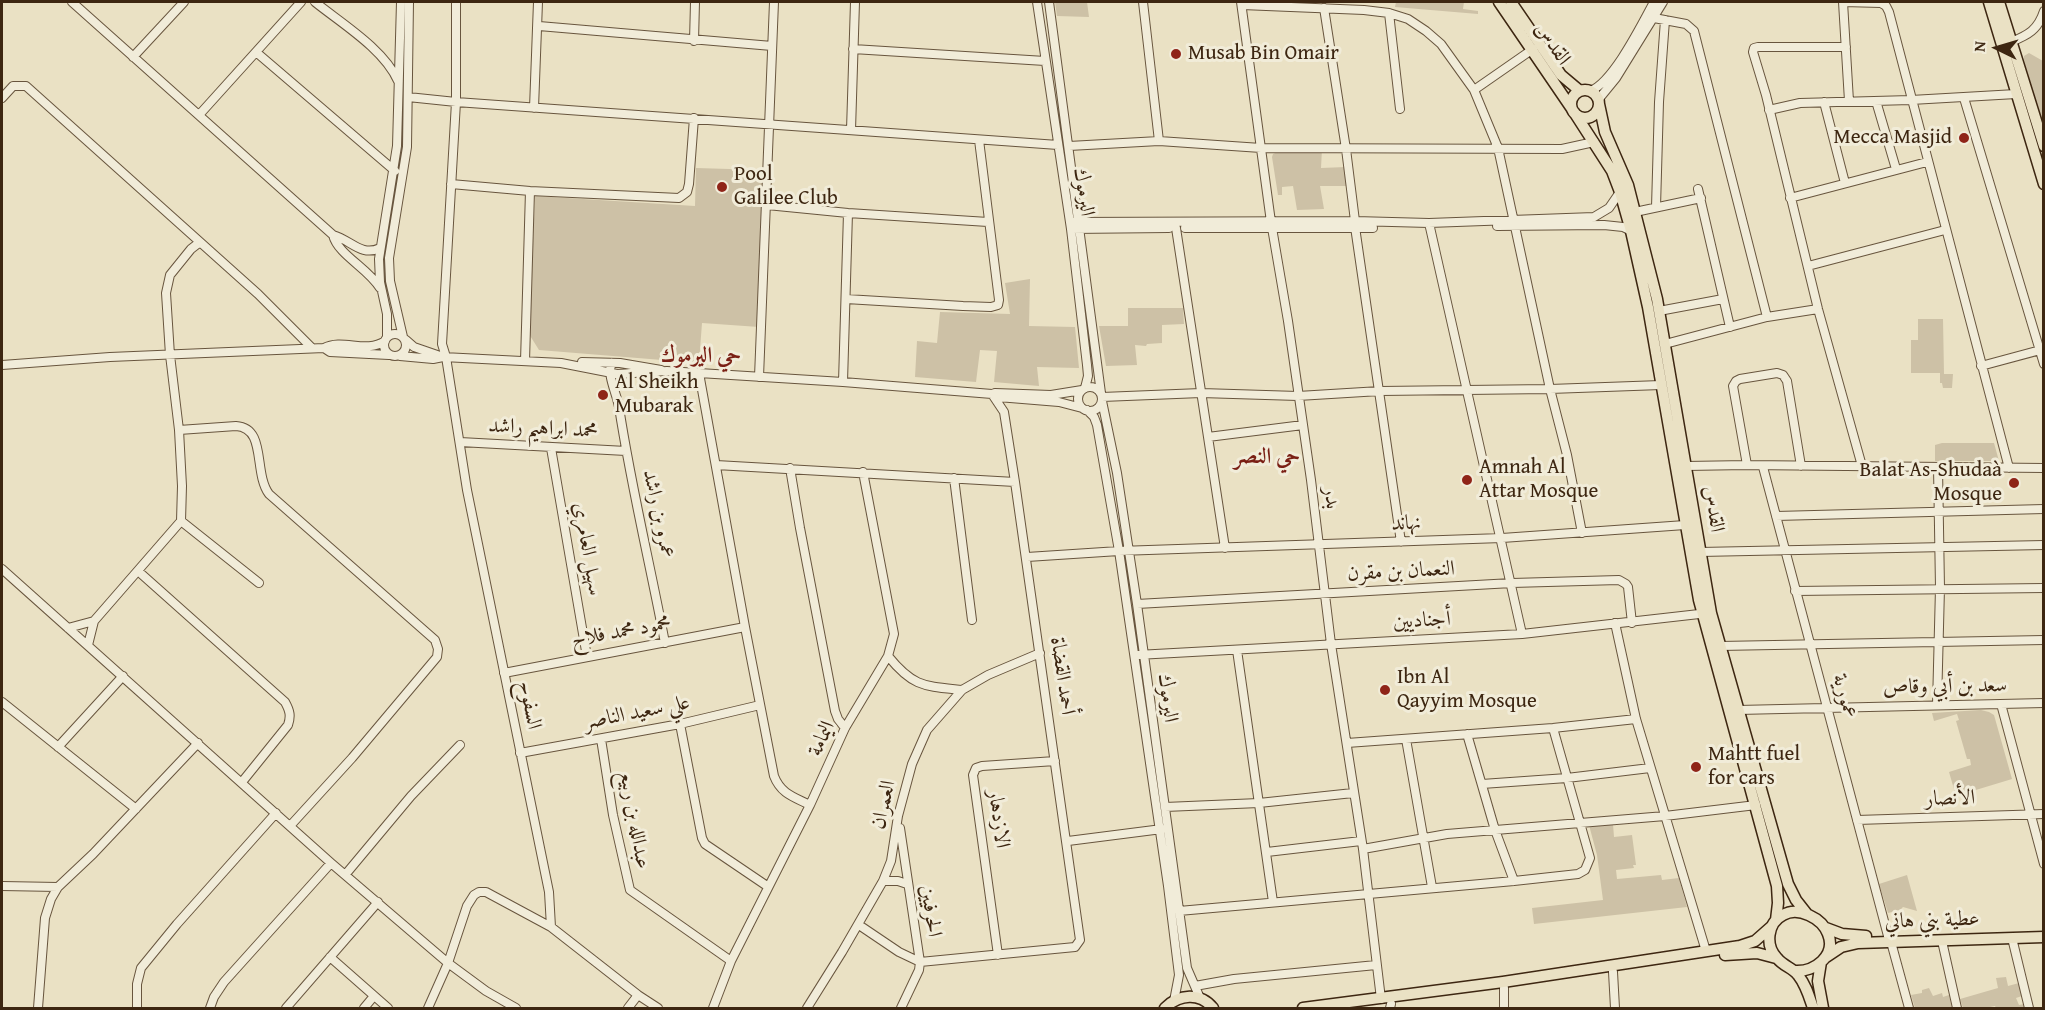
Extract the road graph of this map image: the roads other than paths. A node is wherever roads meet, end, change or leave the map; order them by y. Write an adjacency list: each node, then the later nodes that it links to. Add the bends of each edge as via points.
1 (72, 2): 37 (street)
2 (184, 2): 37 (street)
3 (301, 2): 35 (street)
4 (315, 2): 38 (street)
5 (401, 2): 36 (street)
6 (410, 2): 44 (street)
7 (456, 2): 50 (street, السفوح)
8 (538, 2): 28 (street)
9 (695, 2): 29 (street)
10 (774, 2): 31 (street)
11 (855, 2): 33 (street)
12 (1037, 2): 39 (street, اليرموك)
13 (1048, 2): 65 (street)
14 (1143, 2): 62 (street)
15 (1499, 2): 34 (main road, القدس)
16 (1511, 2): 42 (main road, القدس, via 1562,75)
17 (1654, 2): 42 (street, via 1607,79 1597,89)
18 (1663, 2): 26 (street)
19 (1843, 2): 32 (street); 47 (street, via 1886,6)
20 (1989, 2): 43 (main road)
21 (1999, 2): 30 (main road)
22 (1242, 3): 23 (street); 67 (street, بدر)
23 (1324, 8): 24 (street); 68 (street)
24 (1389, 13): 41 (street, via 1408,19 1441,44); 54 (street)
25 (2043, 14): 30 (street, via 2031,33)
26 (1654, 18): 27 (street); 51 (street)
27 (1665, 20): 80 (street); 101 (street, via 1686,24 1695,33)
28 (539, 26): 29 (street); 53 (street)
29 (694, 41): 31 (street)
30 (2011, 42): 66 (main road)
31 (772, 46): 59 (street)
32 (1846, 46): 48 (street); 55 (street, via 1754,48)
33 (853, 49): 39 (street); 60 (street)
34 (1533, 49): 41 (street); 56 (main road, القدس)
35 (256, 52): 57 (street); 72 (street)
36 (400, 53): 38 (street); 40 (street)
37 (133, 57): 57 (street)
38 (382, 57): 40 (street)
39 (1045, 61): 64 (street, اليرموك)
40 (399, 83): 72 (street)
41 (1474, 90): 69 (street)
42 (1585, 91): 51 (main road); 56 (main road, via 1572,100)
43 (2016, 94): 46 (street); 75 (main road)
44 (408, 97): 50 (street); 103 (street, via 406,160 389,258 390,280)
45 (2, 98): 93 (street, via 17,84 26,86)
46 (1964, 98): 47 (street); 108 (street)
47 (1911, 100): 49 (street); 70 (street)
48 (1849, 101): 49 (street); 52 (street)
49 (1876, 101): 71 (street)
50 (456, 102): 53 (street); 74 (street, السفوح)
51 (1598, 102): 56 (main road, via 1595,113 1587,118); 81 (main road, القدس)
52 (1824, 102): 55 (street); 73 (street)
53 (534, 108): 58 (street)
54 (1400, 110)
55 (1769, 110): 78 (street)
56 (1573, 111): 63 (main road, القدس)
57 (199, 115): 92 (street)
58 (694, 118): 59 (street); 76 (street, via 689,184 684,196)
59 (769, 125): 60 (street); 79 (street)
60 (851, 130): 61 (street)
61 (979, 140): 64 (street); 83 (street)
62 (1159, 141): 65 (street); 67 (street)
63 (1594, 142): 69 (street, via 1562,149); 77 (main road, القدس)
64 (1058, 145): 86 (street, اليرموك)
65 (1069, 146): 86 (street)
66 (2043, 146)
67 (1261, 148): 68 (street); 87 (street, بدر)
68 (1346, 148): 69 (street); 85 (street)
69 (1498, 148): 84 (street)
70 (1927, 162): 71 (street); 90 (street)
71 (1896, 169): 73 (street)
72 (395, 171): 94 (street)
73 (1845, 183): 78 (street)
74 (451, 184): 76 (street); 112 (street, السفوح, via 441,337)
75 (2043, 184)
76 (530, 191): 113 (street)
77 (1620, 192): 84 (street, via 1610,208 1594,217); 91 (main road, القدس)
78 (1791, 198): 95 (street)
79 (767, 205): 82 (street); 123 (street)
80 (1656, 207): 81 (street); 98 (street, via 1699,194)
81 (1635, 212): 100 (main road, القدس)
82 (848, 213): 83 (street); 97 (street)
83 (988, 222): 97 (street, via 998,305)
84 (1514, 222): 88 (street); 91 (street, via 1604,225); 127 (street)
85 (1355, 224): 87 (street); 88 (street); 129 (street)
86 (1075, 225): 87 (street); 89 (street); 126 (street, اليرموك, via 1088,376); 135 (street, اليرموك)
87 (1272, 225): 89 (street); 134 (street, بدر)
88 (1430, 226): 128 (street)
89 (1176, 228): 131 (street)
90 (1945, 230): 95 (street); 118 (street)
91 (1631, 231): 125 (main road, القدس)
92 (333, 235): 94 (street, via 362,251); 96 (street, via 338,246 369,273)
93 (200, 242): 106 (street); 109 (street, via 176,266 167,284)
94 (380, 248): 96 (street)
95 (1808, 266): 99 (street)
96 (382, 293): 104 (street, via 387,314)
97 (846, 299): 124 (street)
98 (1723, 299): 100 (street); 102 (street)
99 (1818, 309): 101 (street); 148 (street)
100 (1659, 311): 105 (main road, القدس)
101 (1767, 317): 102 (street)
102 (1730, 327): 105 (street)
103 (405, 338): 104 (street, via 395,333); 111 (street, via 406,349); 112 (street, via 414,347)
104 (386, 339): 107 (street, via 373,346); 110 (street, via 384,348)
105 (1665, 344): 146 (main road, القدس)
106 (312, 348): 107 (street); 109 (street)
107 (324, 348): 110 (street)
108 (2042, 349): 116 (street); 118 (street)
109 (171, 355): 117 (street); 139 (street)
110 (389, 355): 111 (street)
111 (400, 356): 112 (street)
112 (444, 357): 113 (street); 141 (street, السفوح)
113 (525, 361): 114 (street)
114 (561, 363): 115 (street); 120 (street)
115 (616, 363): 119 (street); 120 (street); 122 (street, عمرو بن راشد)
116 (2043, 364)
117 (2, 365)
118 (1981, 366): 152 (street)
119 (667, 371): 121 (street); 122 (street)
120 (610, 373): 122 (street); 130 (street, عمرو بن راشد)
121 (699, 373): 123 (street); 144 (street)
122 (621, 374): 130 (street, عمرو بن راشد)
123 (759, 377): 124 (street)
124 (843, 382): 132 (street)
125 (1661, 385): 127 (street); 161 (main road, القدس)
126 (1084, 389): 133 (street, via 1051,395); 135 (street, via 1093,387); 136 (street, via 1079,401)
127 (1550, 389): 128 (street); 162 (street)
128 (1468, 390): 129 (street); 163 (street)
129 (1380, 391): 134 (street); 164 (street)
130 (617, 393): 143 (street, عمرو بن راشد)
131 (1201, 393): 134 (street); 135 (street); 140 (street)
132 (992, 394): 133 (street); 137 (street, أحمد القضاة)
133 (1012, 395): 136 (street); 137 (street)
134 (1298, 396): 138 (street, بدر)
135 (1102, 397): 136 (street, via 1097,408); 171 (street, اليرموك)
136 (1085, 409): 170 (street, اليرموك, via 1096,421)
137 (1004, 412): 156 (street, أحمد القضاة)
138 (1303, 425): 140 (street); 166 (street, بدر)
139 (179, 430): 160 (street); 243 (street, via 236,426 251,432 269,494 435,640 438,649 437,657 402,699)
140 (1208, 437): 167 (street)
141 (459, 442): 142 (street, محمد ابراهيم راشد); 203 (street, السفوح)
142 (551, 448): 143 (street, محمد ابراهيم راشد); 202 (street, سهيل العامري)
143 (626, 451): 193 (street, عمرو بن راشد)
144 (716, 465): 151 (street); 188 (street)
145 (1747, 465): 146 (street); 147 (street, via 1733,386 1740,379 1777,373 1787,381); 149 (street)
146 (1686, 466): 172 (main road, القدس)
147 (1801, 466): 148 (street); 149 (street)
148 (1862, 466): 150 (street)
149 (1763, 467): 159 (street, عمورية)
150 (1938, 467): 152 (street); 158 (street)
151 (790, 468): 154 (street); 215 (street, via 835,711)
152 (2009, 468): 153 (street)
153 (2043, 468)
154 (863, 472): 155 (street); 201 (street, اليمامة, via 894,634)
155 (954, 478): 156 (street); 184 (street)
156 (1015, 482): 173 (street, أحمد القضاة)
157 (2043, 509): 158 (street)
158 (1939, 513): 159 (street); 168 (street)
159 (1776, 516): 169 (street, عمورية)
160 (181, 521): 175 (street); 177 (street)
161 (1685, 525): 162 (street, نهاند); 183 (main road, القدس)
162 (1582, 533): 163 (street, نهاند)
163 (1502, 538): 164 (street, نهاند); 176 (street)
164 (1401, 542): 166 (street, نهاند)
165 (2043, 545): 168 (street)
166 (1319, 546): 167 (street, نهاند); 181 (street, بدر)
167 (1225, 548): 171 (street, نهاند)
168 (1939, 548): 169 (street); 178 (street)
169 (1784, 549): 172 (street); 180 (street, عمورية)
170 (1119, 551): 171 (street, نهاند); 173 (street, نهاند); 200 (street, اليرموك)
171 (1129, 551): 182 (street, اليرموك)
172 (1700, 552): 183 (main road, القدس)
173 (1027, 557): 199 (street, أحمد القضاة)
174 (2, 569): 189 (street)
175 (138, 571): 185 (street); 228 (street, via 288,708 288,725)
176 (1512, 583): 181 (street, النعمان بن مقرن); 187 (street, النعمان بن مقرن, via 1619,580 1628,587); 190 (street)
177 (259, 584)
178 (1940, 588): 179 (street); 180 (street); 192 (street)
179 (2043, 588)
180 (1795, 591): 195 (street, عمورية)
181 (1325, 594): 182 (street, النعمان بن مقرن); 194 (street, بدر)
182 (1137, 604): 200 (street, اليرموك)
183 (1707, 614): 187 (street, أجناديين); 197 (main road, القدس); 233 (main road, القدس)
184 (972, 620)
185 (94, 621): 189 (street); 196 (street)
186 (1615, 623): 187 (street, أجناديين); 190 (street, أجناديين); 213 (street)
187 (1632, 623)
188 (745, 627): 193 (street, محمود محمد فلاح); 209 (street)
189 (68, 628): 196 (street)
190 (1522, 634): 194 (street, أجناديين)
191 (2043, 640): 192 (street)
192 (1939, 642): 195 (street); 210 (street)
193 (666, 643): 202 (street, محمود محمد فلاح)
194 (1331, 644): 198 (street, أجناديين); 221 (street, بدر)
195 (1811, 644): 197 (street); 211 (street, عمورية)
196 (88, 645): 204 (street)
197 (1720, 646): 212 (main road, القدس)
198 (1237, 650): 200 (street, أجناديين); 231 (street)
199 (1040, 653): 205 (street, العمران); 225 (street, أحمد القضاة)
200 (1138, 654): 234 (street, اليرموك); 244 (street, اليرموك)
201 (888, 656): 205 (street, via 917,683); 215 (street, اليمامة)
202 (587, 657): 203 (street, محمود محمد فلاح)
203 (504, 673): 224 (street, السفوح)
204 (123, 676): 220 (street); 223 (street)
205 (962, 690): 239 (street, العمران, via 927,730 912,764)
206 (2, 703): 223 (street)
207 (2043, 703): 208 (street, سعد بن أبي وقاص)
208 (2001, 704): 210 (street, سعد بن أبي وقاص); 237 (street)
209 (760, 705): 214 (street, علي سعيد الناصر); 232 (street, via 778,786)
210 (1937, 705): 211 (street, سعد بن أبي وقاص)
211 (1829, 707): 212 (street, سعد بن أبي وقاص); 241 (street, عمورية)
212 (1738, 710): 264 (main road, القدس, via 1788,884)
213 (1636, 719): 216 (street); 226 (street)
214 (680, 724): 218 (street, علي سعيد الناصر); 257 (street, via 705,844)
215 (845, 728): 232 (street, اليمامة)
216 (1553, 728): 217 (street); 227 (street)
217 (1467, 734): 219 (street); 229 (street)
218 (601, 739): 224 (street, علي سعيد الناصر); 279 (street, عبدالله بن ربيع, via 630,890)
219 (1406, 739): 221 (street); 246 (street)
220 (198, 743): 228 (street); 235 (street)
221 (1347, 743): 230 (street, بدر)
222 (460, 745): 252 (street)
223 (58, 747): 235 (street)
224 (520, 753): 267 (street, السفوح, via 549,892)
225 (1055, 761): 247 (street, أحمد القضاة); 275 (street, الازدهار, via 975,768)
226 (1650, 768): 227 (street); 240 (street)
227 (1567, 778): 229 (street); 242 (street)
228 (242, 782): 236 (street)
229 (1482, 784): 245 (street)
230 (1353, 793): 231 (street); 248 (street, بدر)
231 (1259, 803): 234 (street); 249 (street)
232 (810, 805): 257 (street, اليمامة)
233 (1756, 805): 240 (street); 265 (main road, القدس, via 1777,886)
234 (1165, 807): 244 (street, اليرموك)
235 (136, 809): 258 (street)
236 (276, 813): 243 (street); 293 (street, via 141,968)
237 (2032, 814): 238 (street, الأنصار); 241 (street, الأنصار); 251 (street)
238 (2043, 814)
239 (898, 816): 253 (street, العمران, via 891,861); 255 (street, الحرفيين)
240 (1665, 816): 242 (street); 274 (street)
241 (1857, 820): 271 (street, عمورية)
242 (1581, 824): 245 (street); 254 (street, via 1590,858 1585,870 1569,876)
243 (290, 826): 250 (street)
244 (1163, 829): 247 (street); 263 (street, اليرموك); 291 (street, اليرموك, via 1179,982)
245 (1496, 830): 246 (street); 254 (street)
246 (1424, 838): 248 (street); 259 (street)
247 (1068, 841): 275 (street, أحمد القضاة, via 1079,945)
248 (1362, 845): 249 (street); 260 (street, بدر)
249 (1267, 852): 262 (street)
250 (331, 863): 252 (street); 294 (street, via 224,982)
251 (2043, 864)
252 (345, 875): 261 (street)
253 (883, 881): 255 (street); 266 (street, العمران)
254 (1514, 881): 259 (street)
255 (907, 884): 280 (street, الحرفيين)
256 (2, 885): 258 (street)
257 (767, 886): 279 (street, اليمامة)
258 (58, 887): 292 (street, via 45,918)
259 (1432, 887): 260 (street)
260 (1368, 894): 262 (street); 282 (street, بدر)
261 (378, 902): 276 (street); 281 (street)
262 (1273, 902): 263 (street)
263 (1179, 911): 285 (street, اليرموك, via 1187,968)
264 (1807, 914): 265 (main road, via 1790,912); 268 (main road)
265 (1774, 923): 274 (main road, via 1748,944); 277 (main road, via 1770,946)
266 (859, 925): 280 (street); 303 (street, العمران)
267 (551, 927): 281 (street, via 486,892 479,892 467,906); 287 (street)
268 (1826, 928): 271 (main road, via 1851,936); 278 (main road, via 1830,946)
269 (2043, 932): 271 (main road)
270 (2043, 937): 272 (main road, عطية بني هاني)
271 (1890, 939): 273 (main road, عطية بني هاني); 278 (main road, عطية بني هاني, via 1849,944); 311 (street, عمورية)
272 (2012, 939): 273 (main road, عطية بني هاني); 313 (street)
273 (1942, 941): 312 (street)
274 (1706, 951): 289 (main road)
275 (998, 955): 280 (street)
276 (330, 957): 288 (street); 295 (street)
277 (1776, 958): 283 (main road); 284 (main road, via 1750,953)
278 (1823, 959): 283 (main road, via 1809,970); 310 (main road, via 1818,981)
279 (731, 961): 302 (street, اليمامة)
280 (920, 962): 304 (street, الحرفيين)
281 (448, 963): 298 (street); 299 (street)
282 (1376, 965): 285 (street); 289 (street, بدر)
283 (1795, 971): 309 (main road)
284 (1613, 972): 286 (main road); 308 (street)
285 (1195, 986): 290 (street, اليرموك)
286 (1504, 988): 289 (main road); 307 (street)
287 (638, 995): 300 (street); 301 (street)
288 (374, 996): 296 (street); 297 (street)
289 (1387, 1004): 305 (main road); 306 (main road)
290 (1210, 1005): 291 (main road, via 1180,997)
291 (1167, 1006)
292 (38, 1008)
293 (137, 1008)
294 (210, 1008)
295 (286, 1008)
296 (364, 1008)
297 (388, 1008)
298 (428, 1008)
299 (516, 1008)
300 (628, 1008)
301 (658, 1008)
302 (713, 1008)
303 (807, 1008)
304 (902, 1008)
305 (1303, 1008)
306 (1359, 1008)
307 (1504, 1008)
308 (1616, 1008)
309 (1813, 1008)
310 (1823, 1008)
311 (1909, 1008)
312 (1957, 1008)
313 (2029, 1008)

